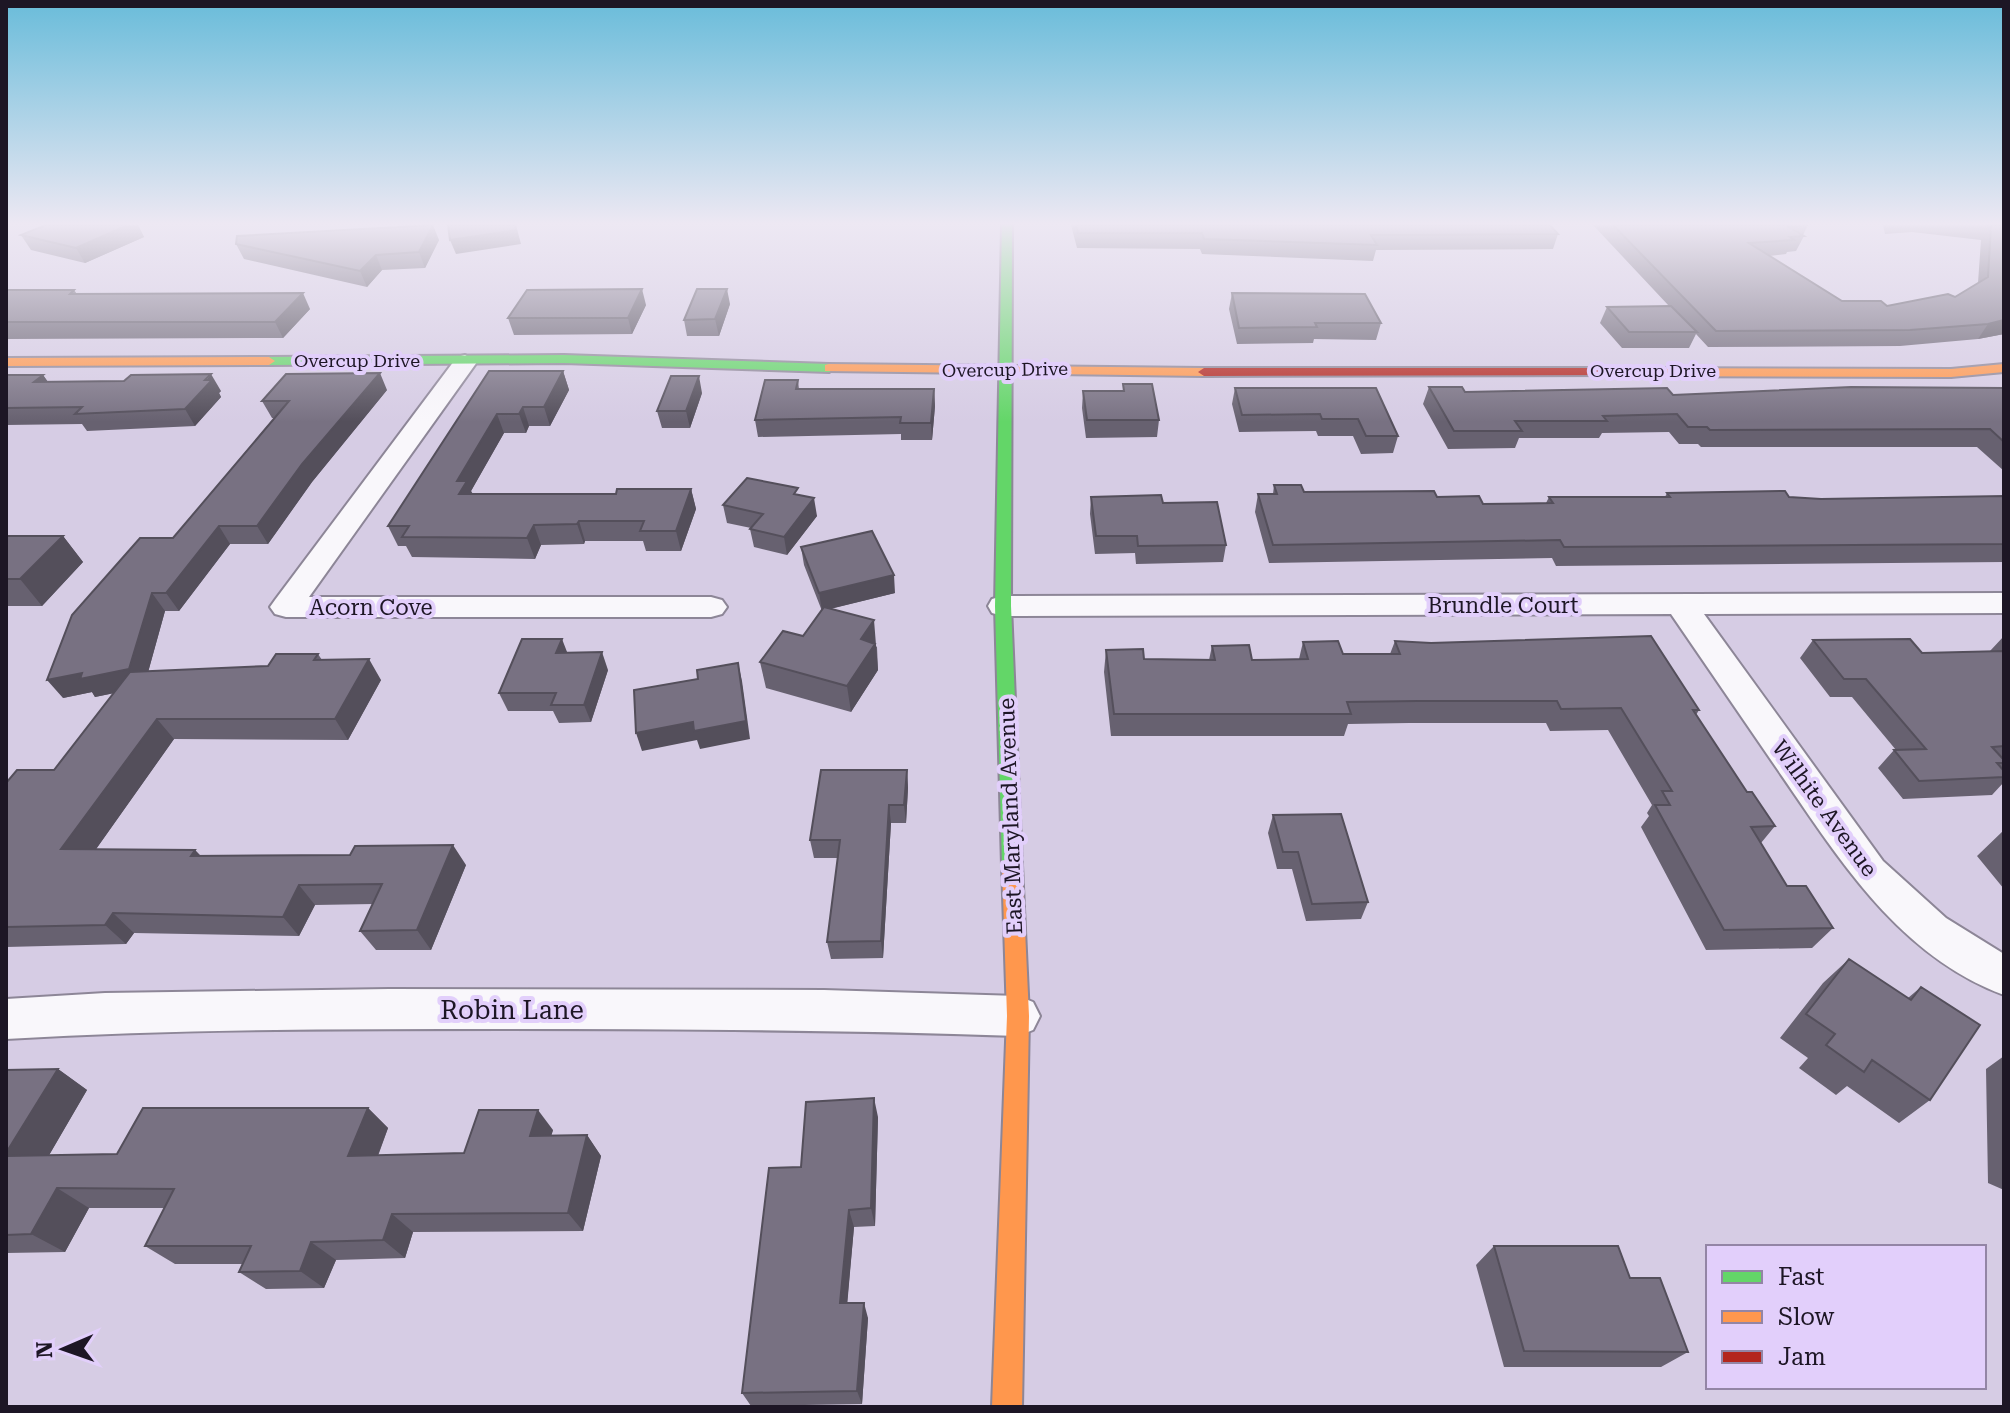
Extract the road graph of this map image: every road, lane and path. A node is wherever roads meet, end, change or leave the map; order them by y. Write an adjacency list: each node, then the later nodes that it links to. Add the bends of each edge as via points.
1 (1006, 291): 5 (street, East Maryland Avenue)
2 (6, 362): 3 (street, Overcup Drive)
3 (465, 362): 5 (street, Overcup Drive, via 634,360); 9 (street, Acorn Cove, via 286,607)
4 (2004, 368): 5 (street, Overcup Drive, via 1951,373)
5 (1005, 370): 8 (street, East Maryland Avenue)
6 (2004, 603): 7 (street, Brundle Court)
7 (1681, 605): 8 (street, Brundle Court); 10 (street, Wilhite Avenue, via 1869,872 1949,946)
8 (1003, 606): 11 (street, East Maryland Avenue)
9 (711, 607)
10 (2004, 976)
11 (1018, 1016): 12 (street, Robin Lane, via 389,1009); 13 (street, East Maryland Avenue)
12 (6, 1019)
13 (1007, 1407)

